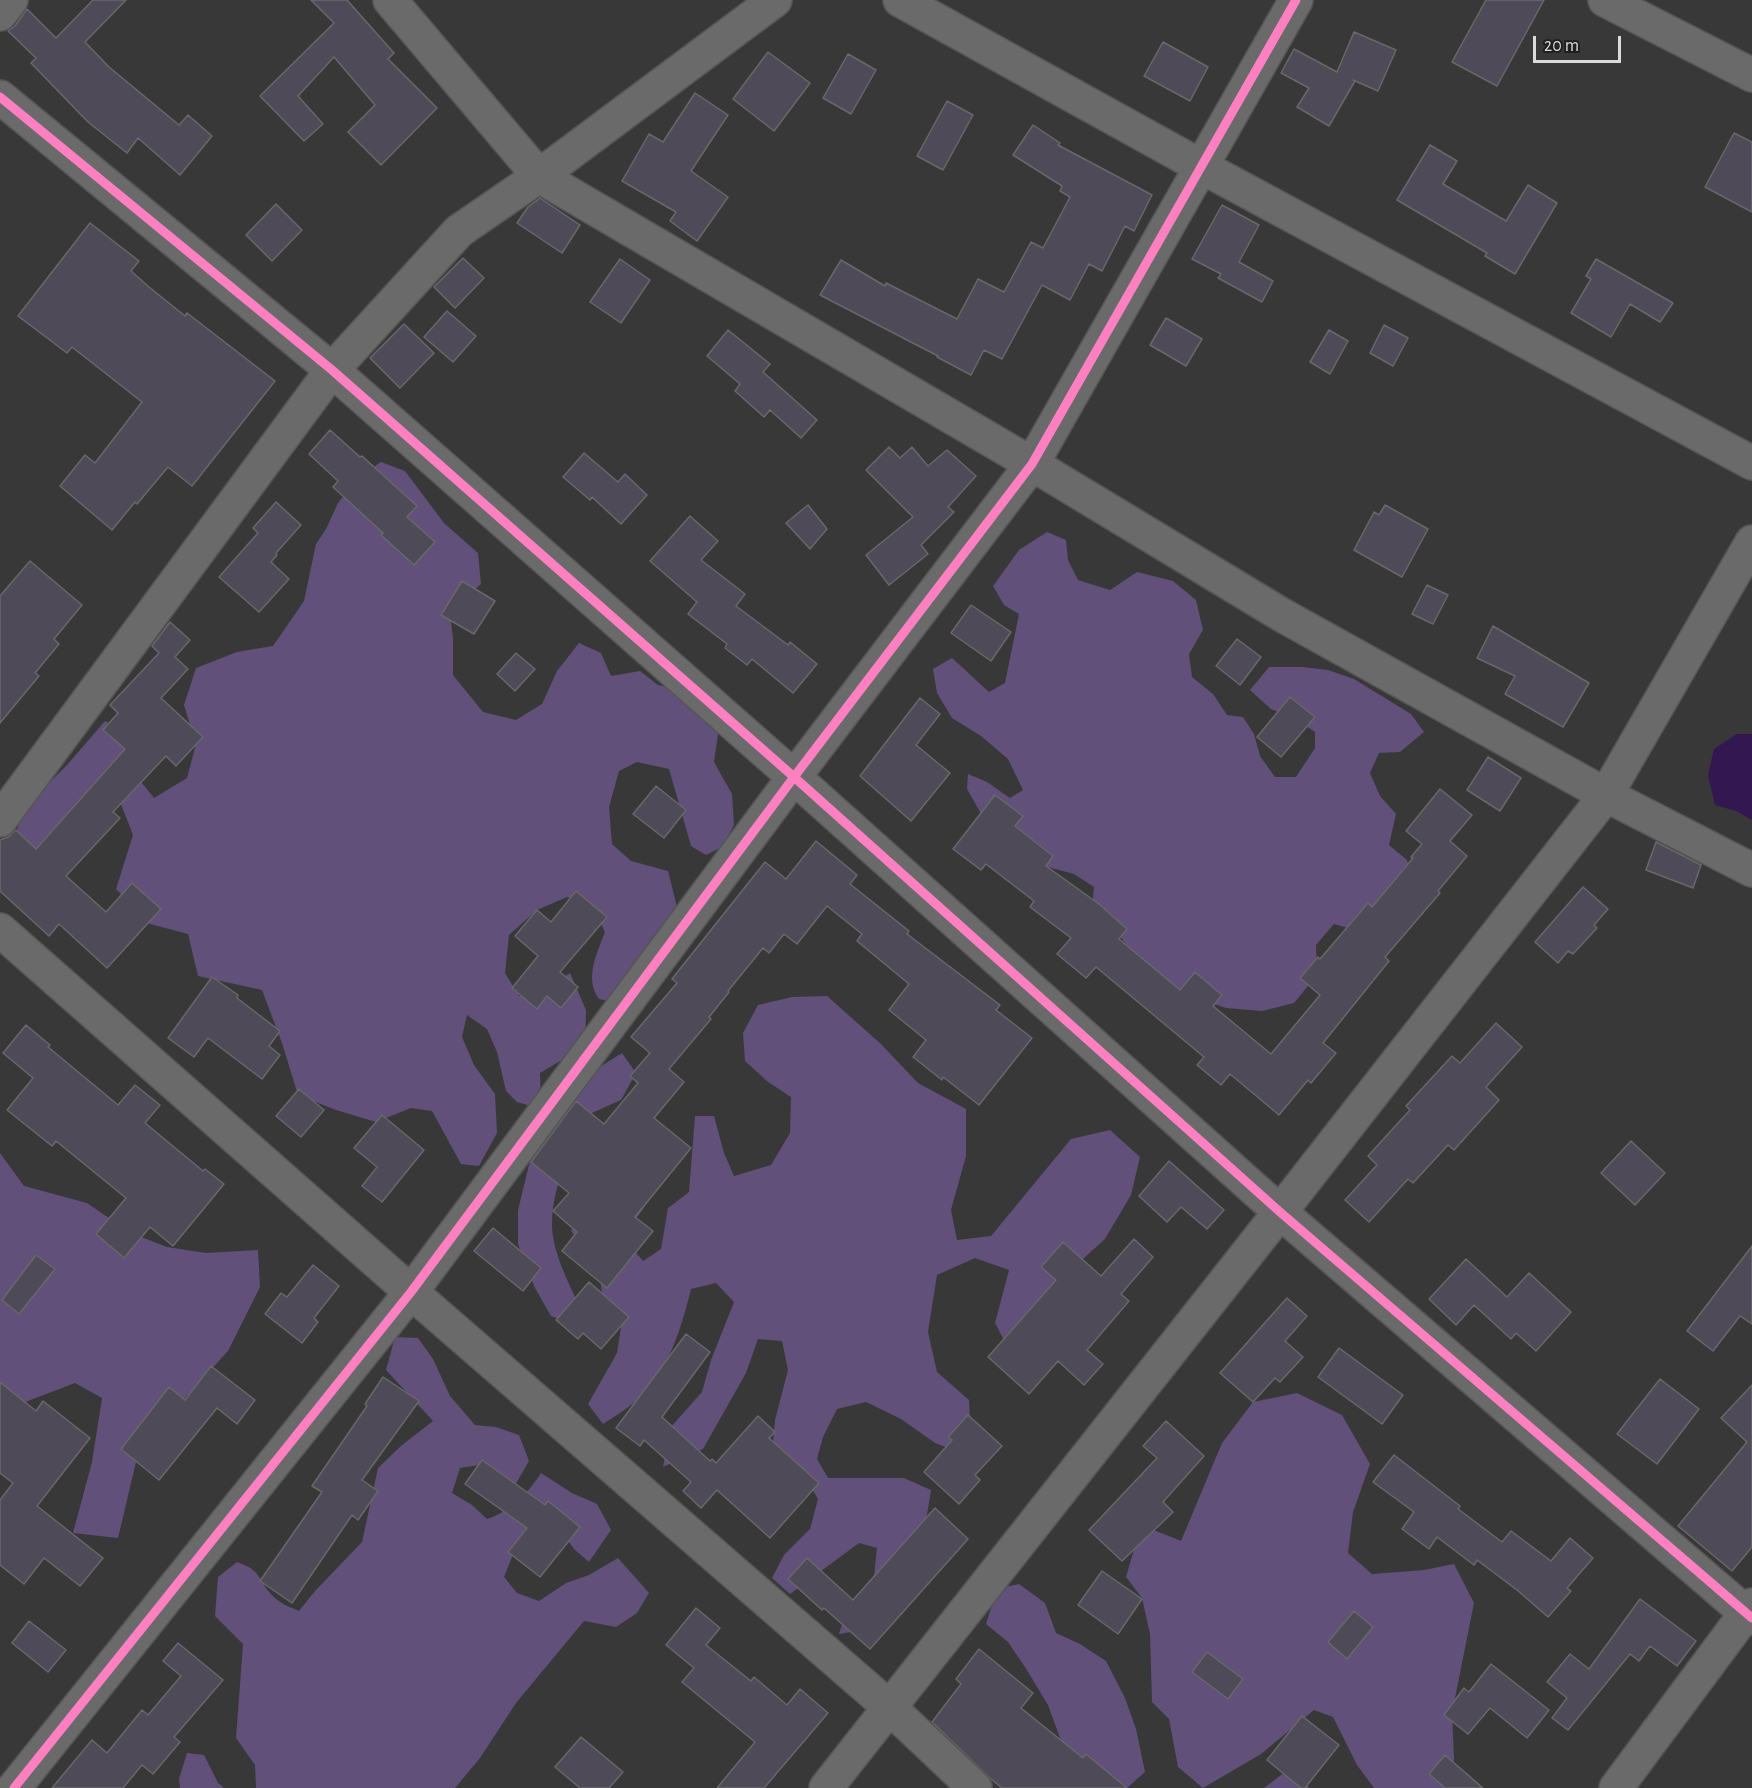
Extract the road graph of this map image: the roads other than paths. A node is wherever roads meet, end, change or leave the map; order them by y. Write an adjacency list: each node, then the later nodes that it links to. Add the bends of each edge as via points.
1 (11, 0): 7 (street)
2 (390, 0): 11 (street)
3 (775, 0): 11 (street)
4 (900, 0): 10 (street)
5 (1296, 0): 10 (street)
6 (1605, 0): 8 (street)
7 (0, 14)
8 (1752, 75)
9 (0, 97): 12 (street)
10 (1202, 167): 13 (street); 14 (street)
11 (539, 176): 12 (street, via 459,231); 14 (street)
12 (332, 370): 16 (street); 18 (street)
13 (1752, 463)
14 (1032, 464): 16 (street); 17 (street, via 1282,615)
15 (1752, 542): 17 (street)
16 (794, 777): 21 (street); 22 (street)
17 (1606, 795): 19 (street); 21 (street)
18 (0, 820)
19 (1752, 870)
20 (0, 930): 22 (street)
21 (1280, 1212): 23 (street); 24 (street)
22 (411, 1292): 24 (street); 25 (street)
23 (1750, 1612): 28 (street)
24 (888, 1706): 26 (street); 27 (street)
25 (14, 1788)
26 (826, 1788)
27 (975, 1788)
28 (1616, 1788)

